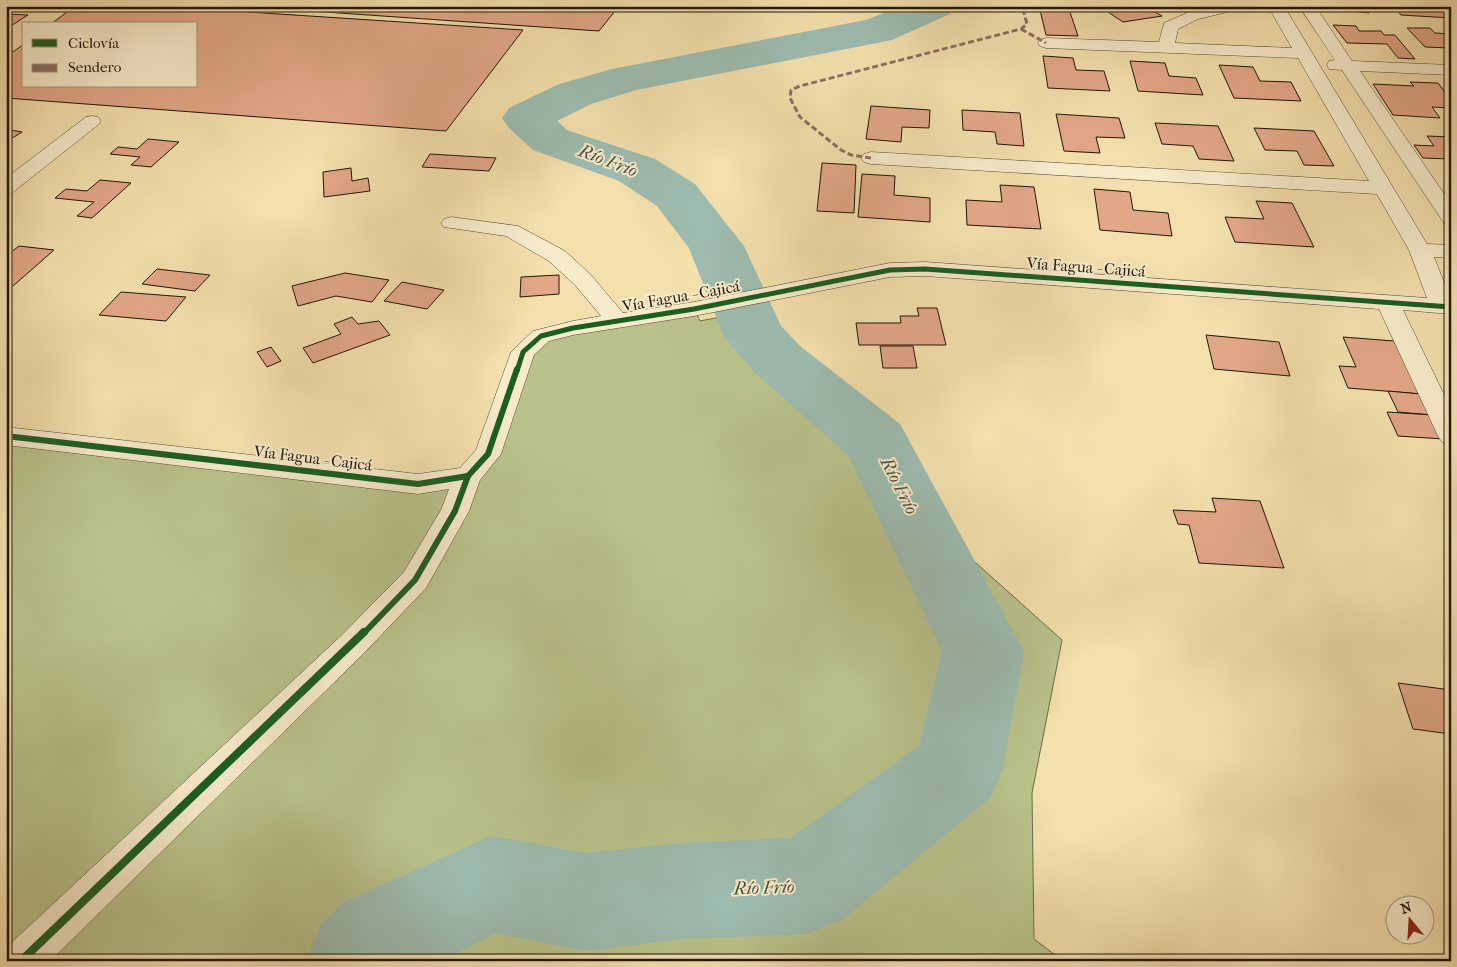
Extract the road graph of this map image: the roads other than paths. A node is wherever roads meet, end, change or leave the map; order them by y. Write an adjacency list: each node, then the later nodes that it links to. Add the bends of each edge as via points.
1 (1235, 6): 5 (street, via 1193,16 1170,26)
2 (1276, 6): 6 (street)
3 (1308, 6): 7 (street)
4 (1046, 43): 5 (street)
5 (1166, 48): 6 (street)
6 (1306, 58): 7 (street); 12 (street)
7 (1348, 66): 8 (street); 13 (street)
8 (1451, 70)
9 (92, 121): 11 (street)
10 (870, 158): 12 (street)
11 (6, 188)
12 (1383, 188): 15 (street)
13 (1430, 188): 14 (street); 16 (street)
14 (1451, 190)
15 (1397, 211): 16 (street); 18 (street)
16 (1449, 217)
17 (451, 223): 22 (street, via 511,230 557,256 583,280)
18 (1420, 250): 19 (street); 21 (street)
19 (1451, 252)
20 (1388, 304): 21 (street, Vía Fagua - Cajicá); 22 (street, Vía Fagua - Cajicá, via 925,269 890,270); 24 (street)
21 (1446, 307)
22 (617, 321): 25 (street, Vía Fagua - Cajicá, via 541,336 523,352 488,454)
23 (6, 436): 25 (street, Vía Fagua - Cajicá, via 418,484)
24 (1451, 436)
25 (468, 476): 26 (street, via 455,511 415,580 353,644)
26 (21, 961)

